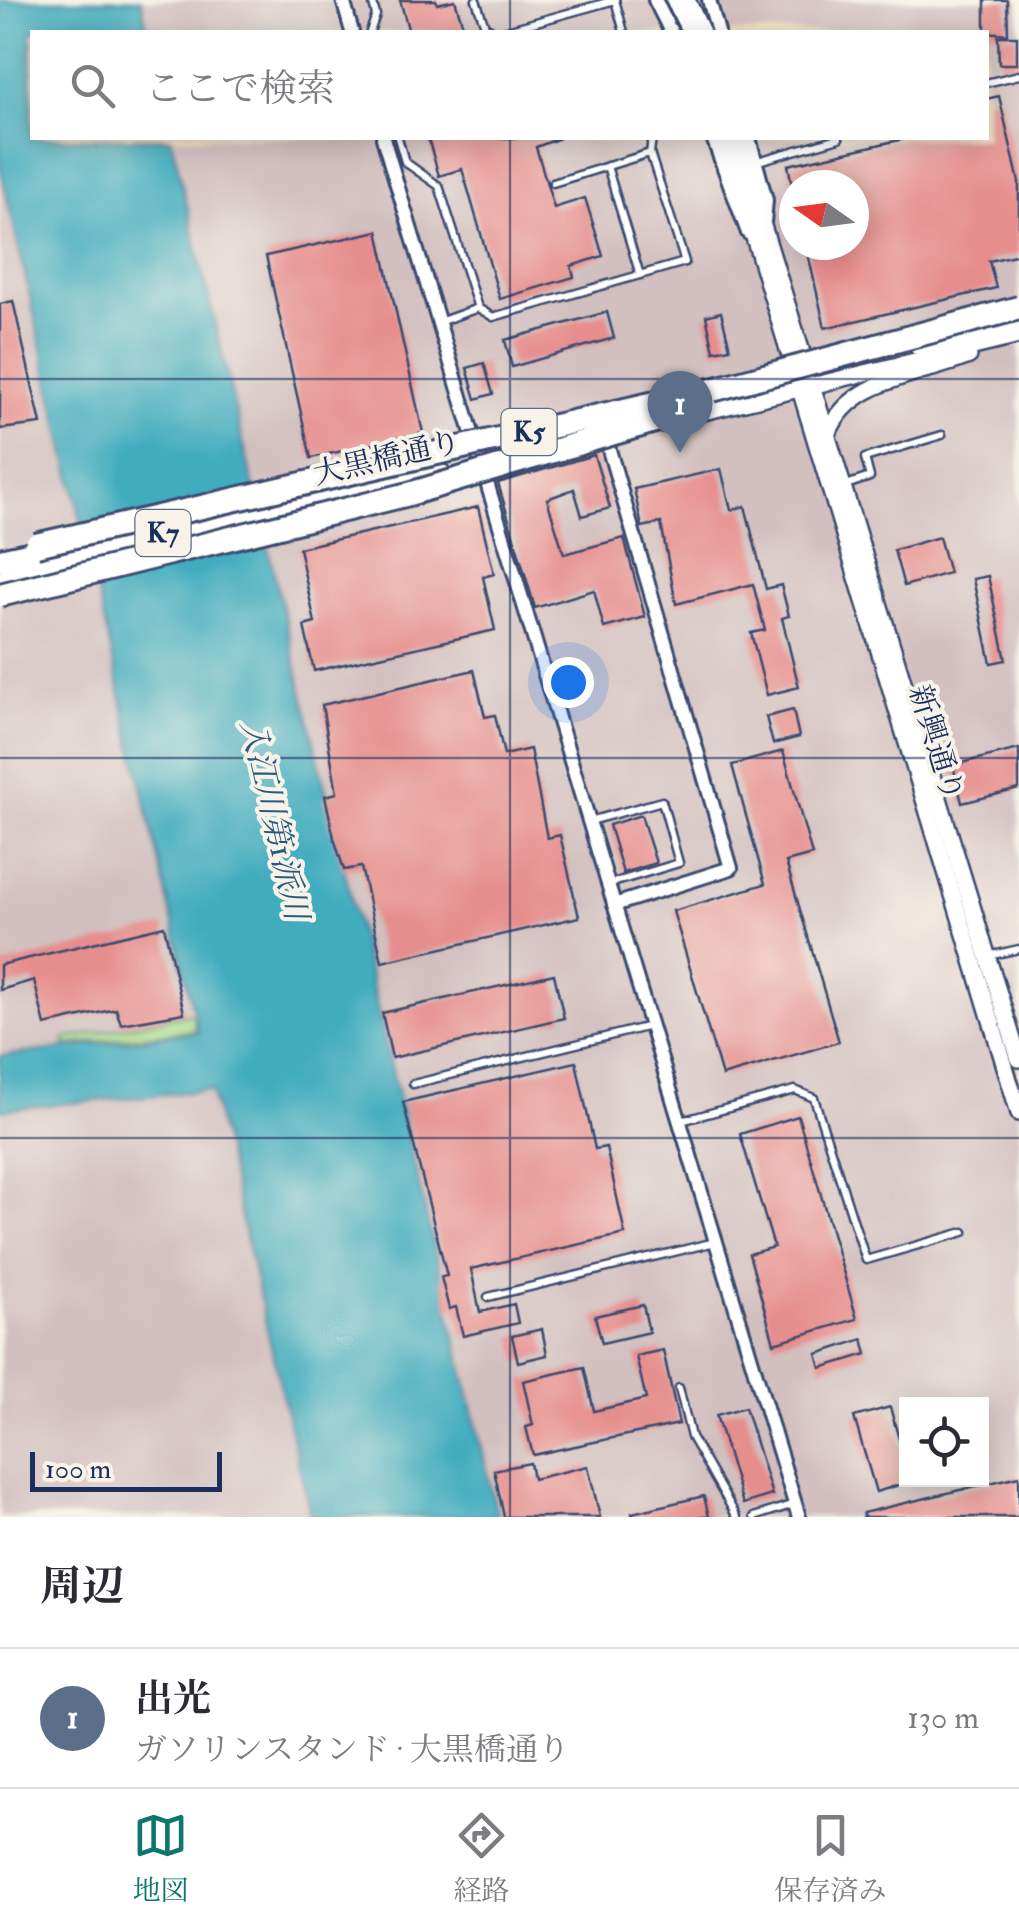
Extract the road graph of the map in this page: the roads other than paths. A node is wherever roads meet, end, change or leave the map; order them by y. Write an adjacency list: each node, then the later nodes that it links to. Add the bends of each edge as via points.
1 (343, 0): 9 (street)
2 (372, 0): 10 (lane)
3 (476, 0): 11 (lane, via 484,26)
4 (615, 0): 12 (lane); 13 (lane)
5 (655, 0): 14 (street)
6 (674, 0): 15 (street)
7 (686, 0): 16 (street)
8 (709, 0): 17 (street)
9 (351, 30)
10 (371, 30)
11 (493, 30)
12 (505, 30)
13 (623, 30)
14 (670, 30)
15 (689, 30)
16 (701, 30)
17 (717, 30)
18 (1019, 75): 19 (lane)
19 (989, 81)
20 (385, 140): 37 (street)
21 (399, 140): 35 (lane, via 405,162 439,186)
22 (652, 140): 28 (lane)
23 (715, 140): 33 (street, via 732,200)
24 (725, 140): 33 (street)
25 (737, 140): 32 (street)
26 (751, 140): 29 (street)
27 (832, 140): 29 (lane)
28 (650, 153): 30 (lane); 34 (lane, via 685,262)
29 (757, 162): 32 (street)
30 (608, 166): 31 (lane); 34 (lane)
31 (552, 184)
32 (764, 226): 40 (street)
33 (761, 257): 40 (street)
34 (640, 275): 35 (lane, via 493,317)
35 (478, 308): 37 (lane)
36 (1019, 312): 40 (highway, K5, bridge); 48 (highway, K5, bridge)
37 (438, 322): 44 (street)
38 (1019, 323): 40 (street, 大黒橋通り)
39 (1014, 337): 40 (street, 大黒橋通り); 41 (street, via 854,396)
40 (804, 379): 41 (street, 新興通り); 43 (street, 大黒橋通り); 44 (street, 大黒橋通り); 47 (highway, K5, bridge); 50 (highway, bridge, via 410,494); 55 (street, 新興通り)
41 (828, 434): 46 (street, 新興通り)
42 (942, 435): 46 (lane, via 865,458 870,476)
43 (605, 436): 45 (street, 大黒橋通り); 53 (street, via 731,868)
44 (474, 444): 45 (street); 48 (street, 大黒橋通り, bridge)
45 (480, 465): 49 (street, 大黒橋通り); 51 (street)
46 (844, 485): 55 (street, 新興通り)
47 (326, 488): 48 (highway, K5, bridge); 49 (highway, K7)
48 (0, 555)
49 (0, 576)
50 (0, 595)
51 (588, 822): 52 (street); 52 (lane, via 662,801 679,863)
52 (608, 884): 53 (street)
53 (614, 904): 56 (street)
54 (1019, 949): 55 (lane)
55 (981, 959): 57 (street, 新興通り); 59 (street, 新興通り)
56 (651, 1026): 58 (lane); 60 (street)
57 (1019, 1059)
58 (412, 1084)
59 (1019, 1113)
60 (680, 1122): 61 (lane, via 794,1090 814,1098 866,1260); 62 (street)
61 (964, 1232)
62 (716, 1241): 63 (lane); 65 (street)
63 (488, 1297)
64 (679, 1388): 66 (lane, via 691,1438)
65 (797, 1510): 67 (lane)
66 (737, 1517)
67 (754, 1517)

